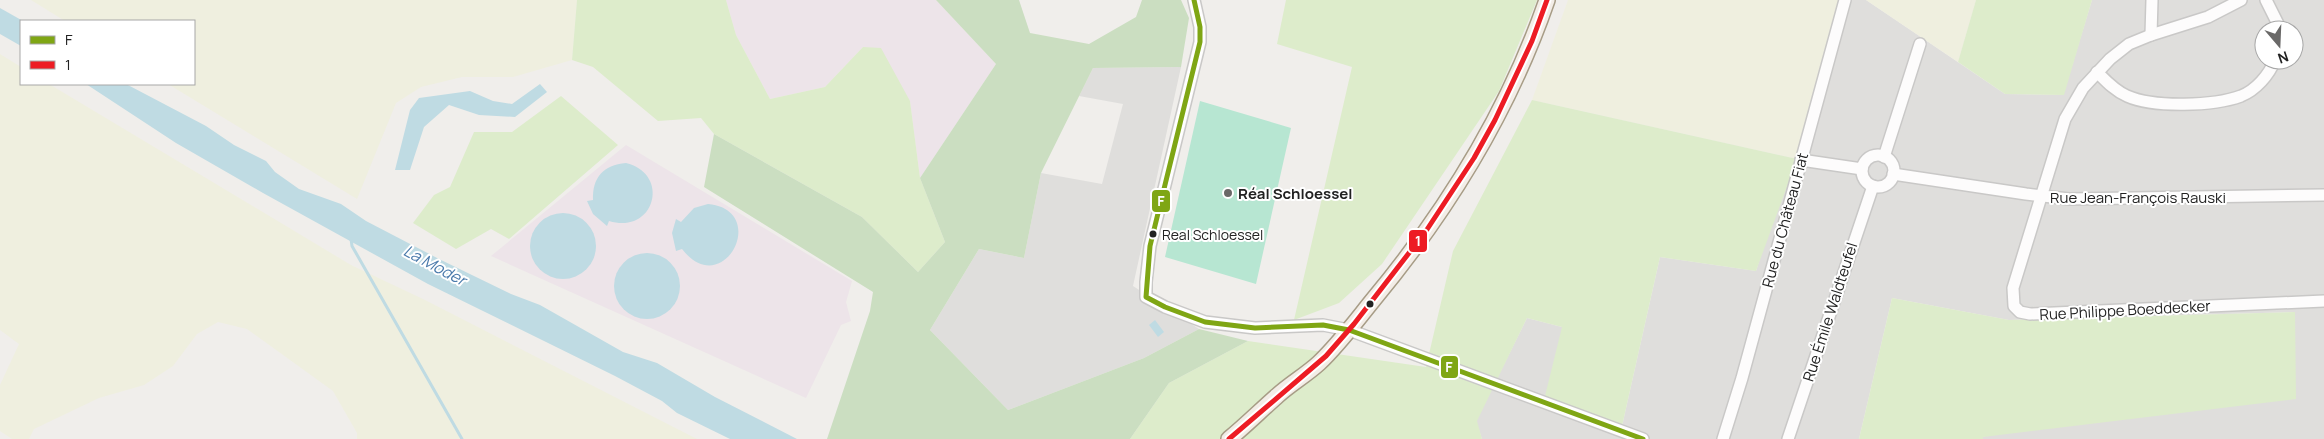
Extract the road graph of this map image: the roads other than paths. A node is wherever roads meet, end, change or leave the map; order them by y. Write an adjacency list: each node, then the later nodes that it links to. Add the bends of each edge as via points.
1 (1194, 0): 20 (street, via 1200,42 1150,246 1146,297 1205,322 1255,328 1323,325)
2 (1547, 0): 20 (main road, via 1511,87 1469,167 1425,233)
3 (1846, 0): 13 (street, Rue du Château Fiat)
4 (2152, 0): 8 (street)
5 (2241, 0): 8 (street, Rue Philippe Boeddecker, via 2208,17)
6 (2266, 0): 7 (street)
7 (2276, 20)
8 (2151, 35): 11 (street, Rue Philippe Boeddecker, via 2129,44)
9 (1920, 44): 12 (street)
10 (2269, 70): 11 (street, via 2262,81 2242,95 2222,101 2176,104 2144,102 2126,96)
11 (2097, 72): 18 (street, Rue Philippe Boeddecker, via 2066,119)
12 (1884, 157): 14 (street, via 1870,158); 15 (street, via 1892,164)
13 (1802, 160): 14 (street); 23 (street, Rue du Château Fiat)
14 (1862, 169): 16 (street, via 1863,178)
15 (1893, 174): 16 (street, via 1884,186); 18 (street, Rue Jean-François Rauski)
16 (1873, 186): 24 (street, Rue Émile Waldteufel)
17 (2324, 195): 18 (street, Rue Jean-François Rauski, via 2137,199)
18 (2043, 197): 19 (street, Rue Philippe Boeddecker, via 2012,292 2014,306 2024,314)
19 (2324, 301)
20 (1348, 330): 21 (main road, via 1296,392); 22 (street)
21 (1229, 439)
22 (1643, 439)
23 (1723, 439)
24 (1788, 439)

